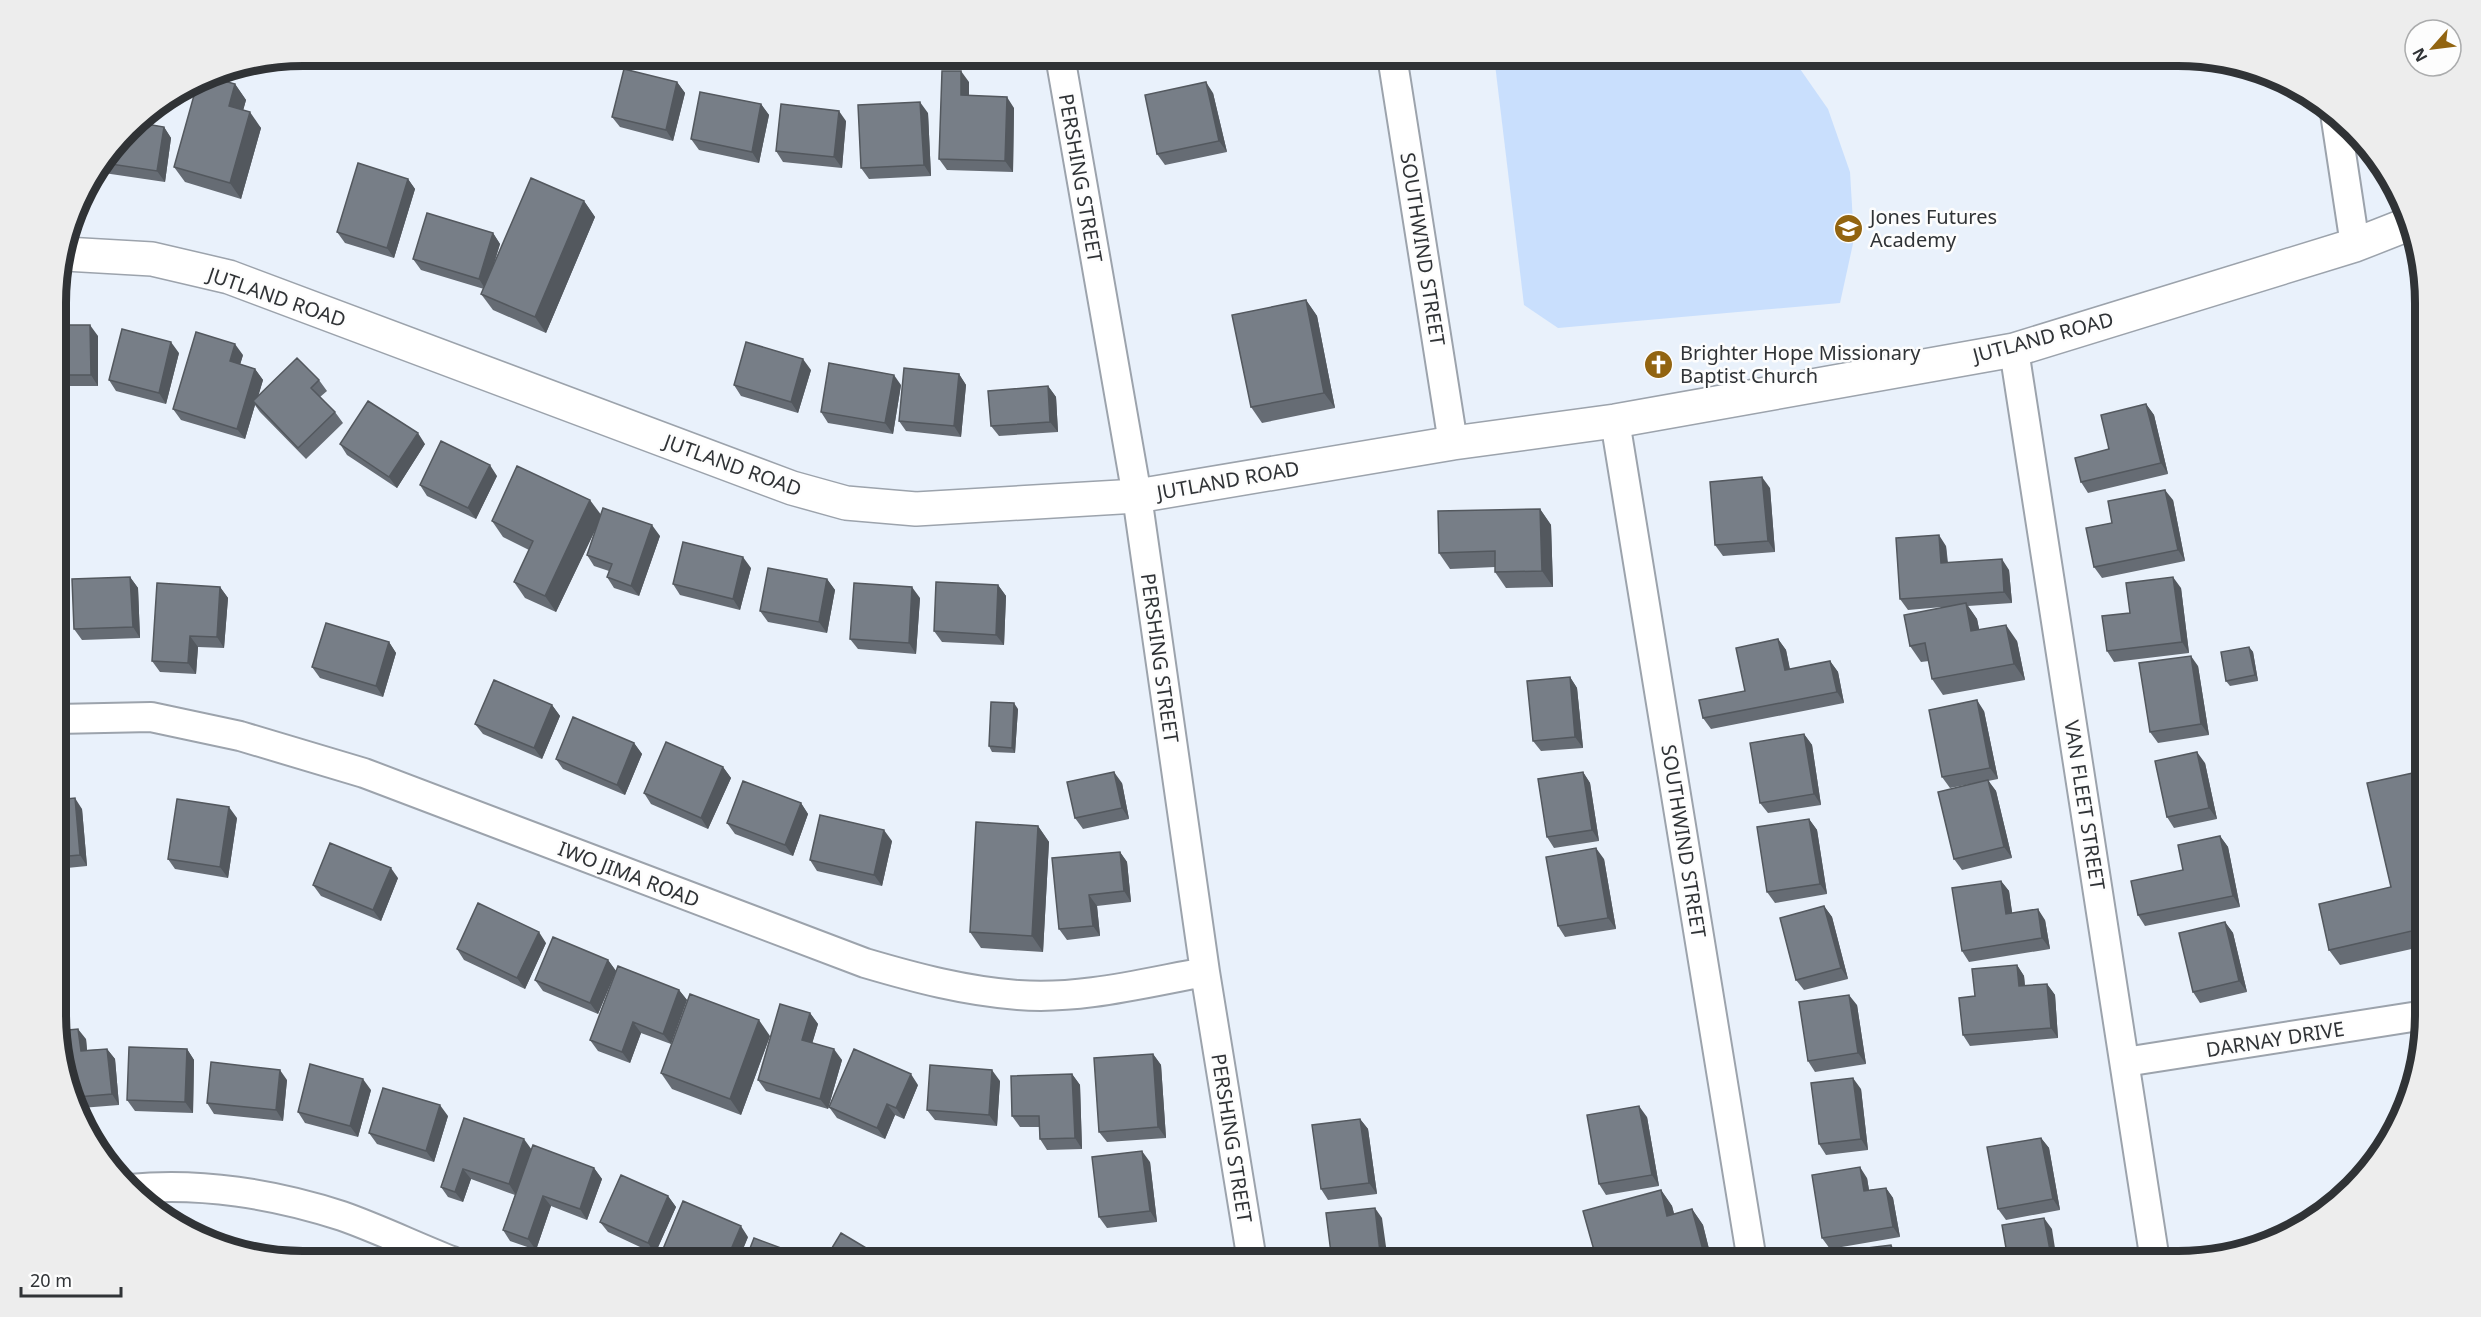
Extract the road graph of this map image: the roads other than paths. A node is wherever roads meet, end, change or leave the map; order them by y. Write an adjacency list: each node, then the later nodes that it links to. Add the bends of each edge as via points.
1 (1062, 66): 10 (street, PERSHING STREET)
2 (1394, 66): 9 (street, SOUTHWIND STREET)
3 (2338, 129): 5 (street)
4 (2402, 227): 5 (street, JUTLAND ROAD)
5 (2355, 245): 7 (street, JUTLAND ROAD)
6 (72, 254): 10 (street, JUTLAND ROAD, via 152,259 229,277 792,488 846,503 916,509)
7 (2014, 350): 8 (street, JUTLAND ROAD); 14 (street, VAN FLEET STREET)
8 (1615, 421): 9 (street, JUTLAND ROAD); 18 (street, SOUTHWIND STREET)
9 (1453, 443): 10 (street, JUTLAND ROAD)
10 (1137, 496): 12 (street, PERSHING STREET)
11 (66, 719): 12 (street, IWO JIMA ROAD, via 151,717 240,736 364,773 865,963 935,984 1020,995 1084,993)
12 (1205, 972): 17 (street, PERSHING STREET)
13 (2415, 1017): 14 (street, DARNAY DRIVE)
14 (2125, 1062): 19 (street, VAN FLEET STREET)
15 (142, 1188): 16 (street, via 240,1192 341,1216)
16 (425, 1251)
17 (1250, 1251)
18 (1750, 1251)
19 (2153, 1251)

